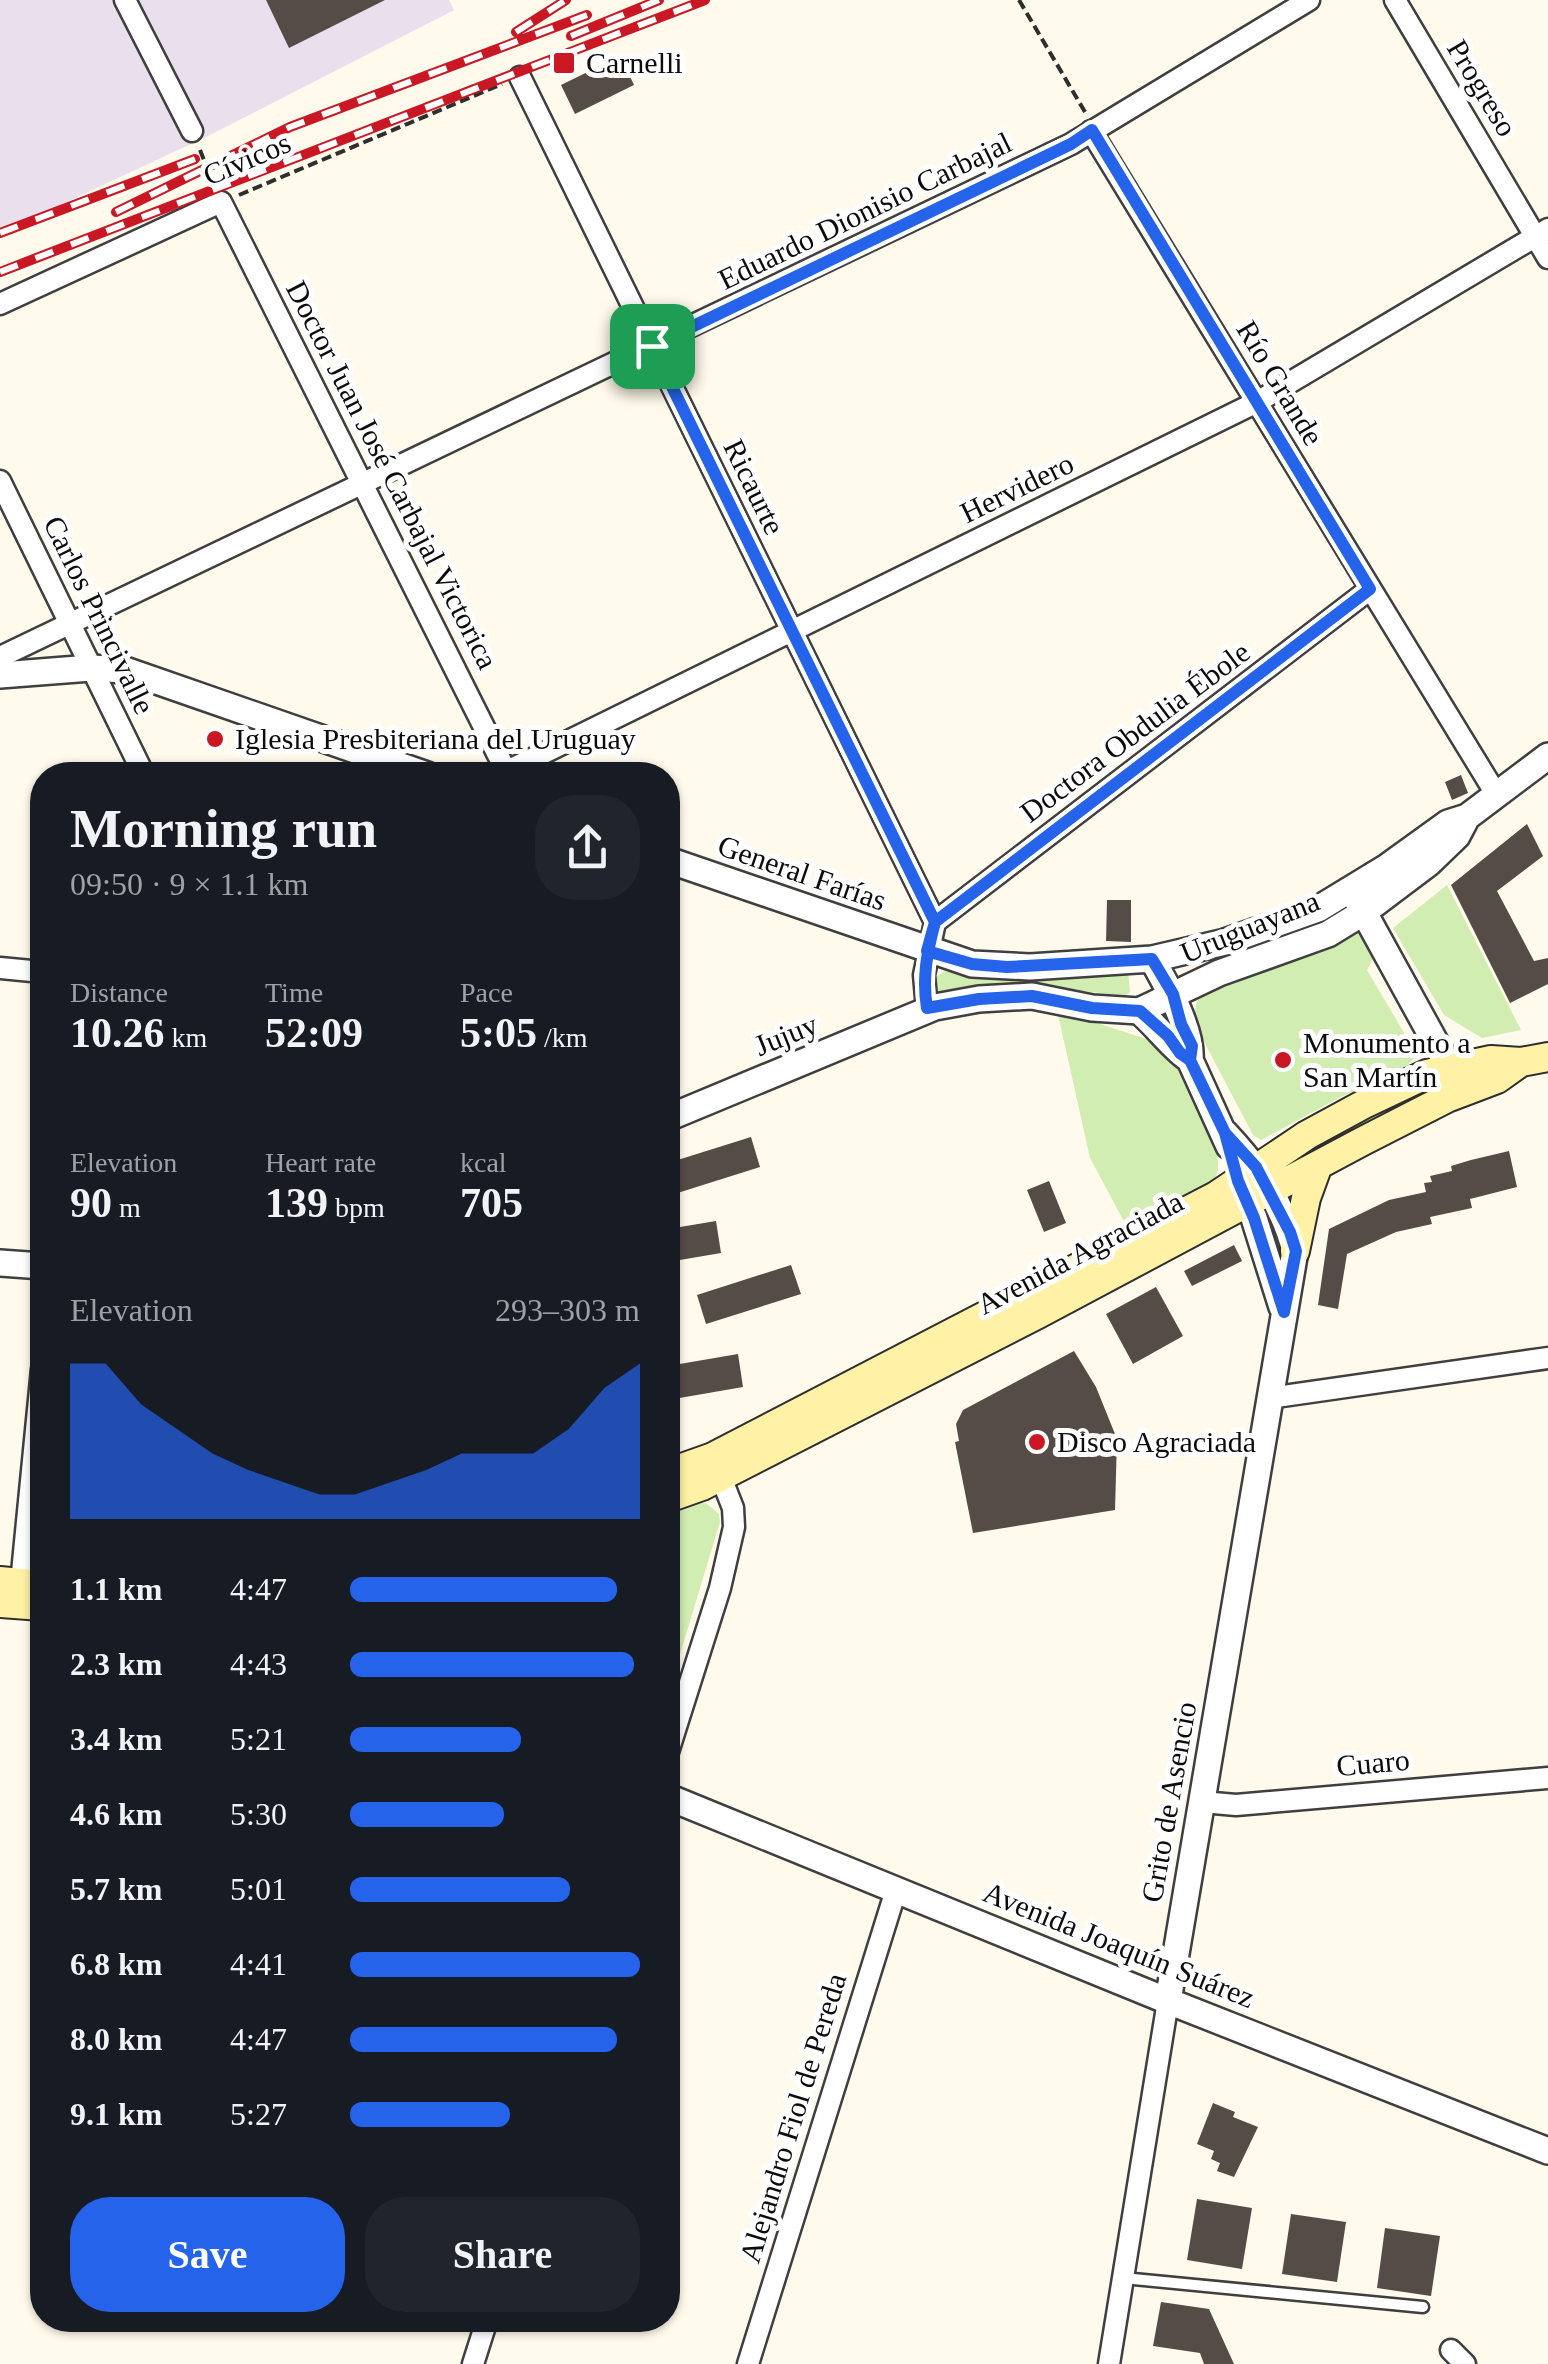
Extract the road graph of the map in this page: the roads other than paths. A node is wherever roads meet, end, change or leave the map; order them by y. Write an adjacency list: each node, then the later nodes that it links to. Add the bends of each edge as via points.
1 (125, 0): 6 (street)
2 (1309, 0): 5 (street, Eduardo Dionisio Carbajal)
3 (1395, 0): 8 (street, Progreso)
4 (520, 77): 11 (street, Ricaurte)
5 (1092, 130): 11 (street, Eduardo Dionisio Carbajal); 12 (street, Río Grande)
6 (192, 131)
7 (221, 202): 10 (street, Cívicos); 14 (street, Doctor Juan José Carbajal Victorica)
8 (1542, 233): 9 (street, Progreso); 12 (street, Hervidero)
9 (1548, 258)
10 (0, 304)
11 (652, 346): 14 (street, Eduardo Dionisio Carbajal); 17 (street, Ricaurte)
12 (1257, 402): 15 (street, Río Grande); 17 (street, Hervidero)
13 (0, 481): 16 (street, Carlos Princivalle)
14 (363, 484): 16 (street, Eduardo Dionisio Carbajal); 24 (street, Doctor Juan José Carbajal Victorica)
15 (1370, 589): 26 (street, Río Grande); 29 (street, Doctora Obdulia Ébole)
16 (70, 624): 18 (street, Eduardo Dionisio Carbajal); 19 (street, Carlos Princivalle)
17 (792, 632): 25 (street, Hervidero); 29 (street, Ricaurte)
18 (0, 657)
19 (92, 668): 20 (street); 22 (street, Carlos Princivalle); 23 (street, via 138,674)
20 (0, 675)
21 (1548, 756): 26 (street, Uruguayana)
22 (138, 762)
23 (390, 762)
24 (498, 762)
25 (528, 762)
26 (1496, 794): 28 (street, Uruguayana, via 1448,823)
27 (680, 864): 30 (street, General Farías)
28 (1358, 902): 31 (street, Uruguayana); 34 (street, Uruguayana, via 1328,934); 39 (street)
29 (935, 922): 30 (street)
30 (927, 951): 31 (street, General Farías, via 1007,967); 35 (street)
31 (1152, 959): 34 (street); 36 (street, via 1140,983)
32 (0, 968): 33 (street)
33 (30, 971)
34 (1173, 994): 36 (street, Uruguayana); 37 (street, via 1192,1046)
35 (927, 1008): 36 (street, Jujuy, via 1032,996); 40 (street, Jujuy)
36 (1140, 1011): 37 (street)
37 (1190, 1060): 42 (street)
38 (1534, 1060): 39 (main road, Avenida Agraciada); 41 (main road, Avenida Agraciada)
39 (1450, 1069): 42 (main road, Avenida Agraciada, via 1366,1102)
40 (680, 1113)
41 (1318, 1165): 42 (main road, Avenida Agraciada); 43 (main road)
42 (1253, 1185): 43 (street); 46 (street); 49 (main road, Avenida Agraciada, via 1038,1314)
43 (1296, 1251): 46 (street, Grito de Asencio)
44 (0, 1264): 45 (street)
45 (30, 1265)
46 (1284, 1312): 48 (street, Grito de Asencio)
47 (1548, 1358): 48 (street)
48 (1270, 1398): 59 (street, Grito de Asencio)
49 (717, 1466): 50 (main road, Avenida Agraciada); 51 (main road, Avenida Agraciada); 56 (street, via 734,1527)
50 (680, 1471)
51 (680, 1490)
52 (30, 1492): 53 (street)
53 (21, 1583)
54 (0, 1603): 55 (main road)
55 (30, 1605)
56 (680, 1714)
57 (1548, 1778): 59 (street, Cuaro, via 1236,1805)
58 (680, 1801): 60 (street, Avenida Joaquín Suárez)
59 (1202, 1802): 61 (street, Grito de Asencio)
60 (896, 1890): 61 (street, Avenida Joaquín Suárez); 67 (street, Alejandro Fiol de Pereda)
61 (1168, 2001): 62 (street, Avenida Joaquín Suárez); 63 (street, Grito de Asencio)
62 (1548, 2151)
63 (1123, 2278): 64 (lane); 68 (street, Grito de Asencio)
64 (1423, 2307)
65 (483, 2332): 66 (street)
66 (473, 2364)
67 (748, 2364)
68 (1109, 2364)

